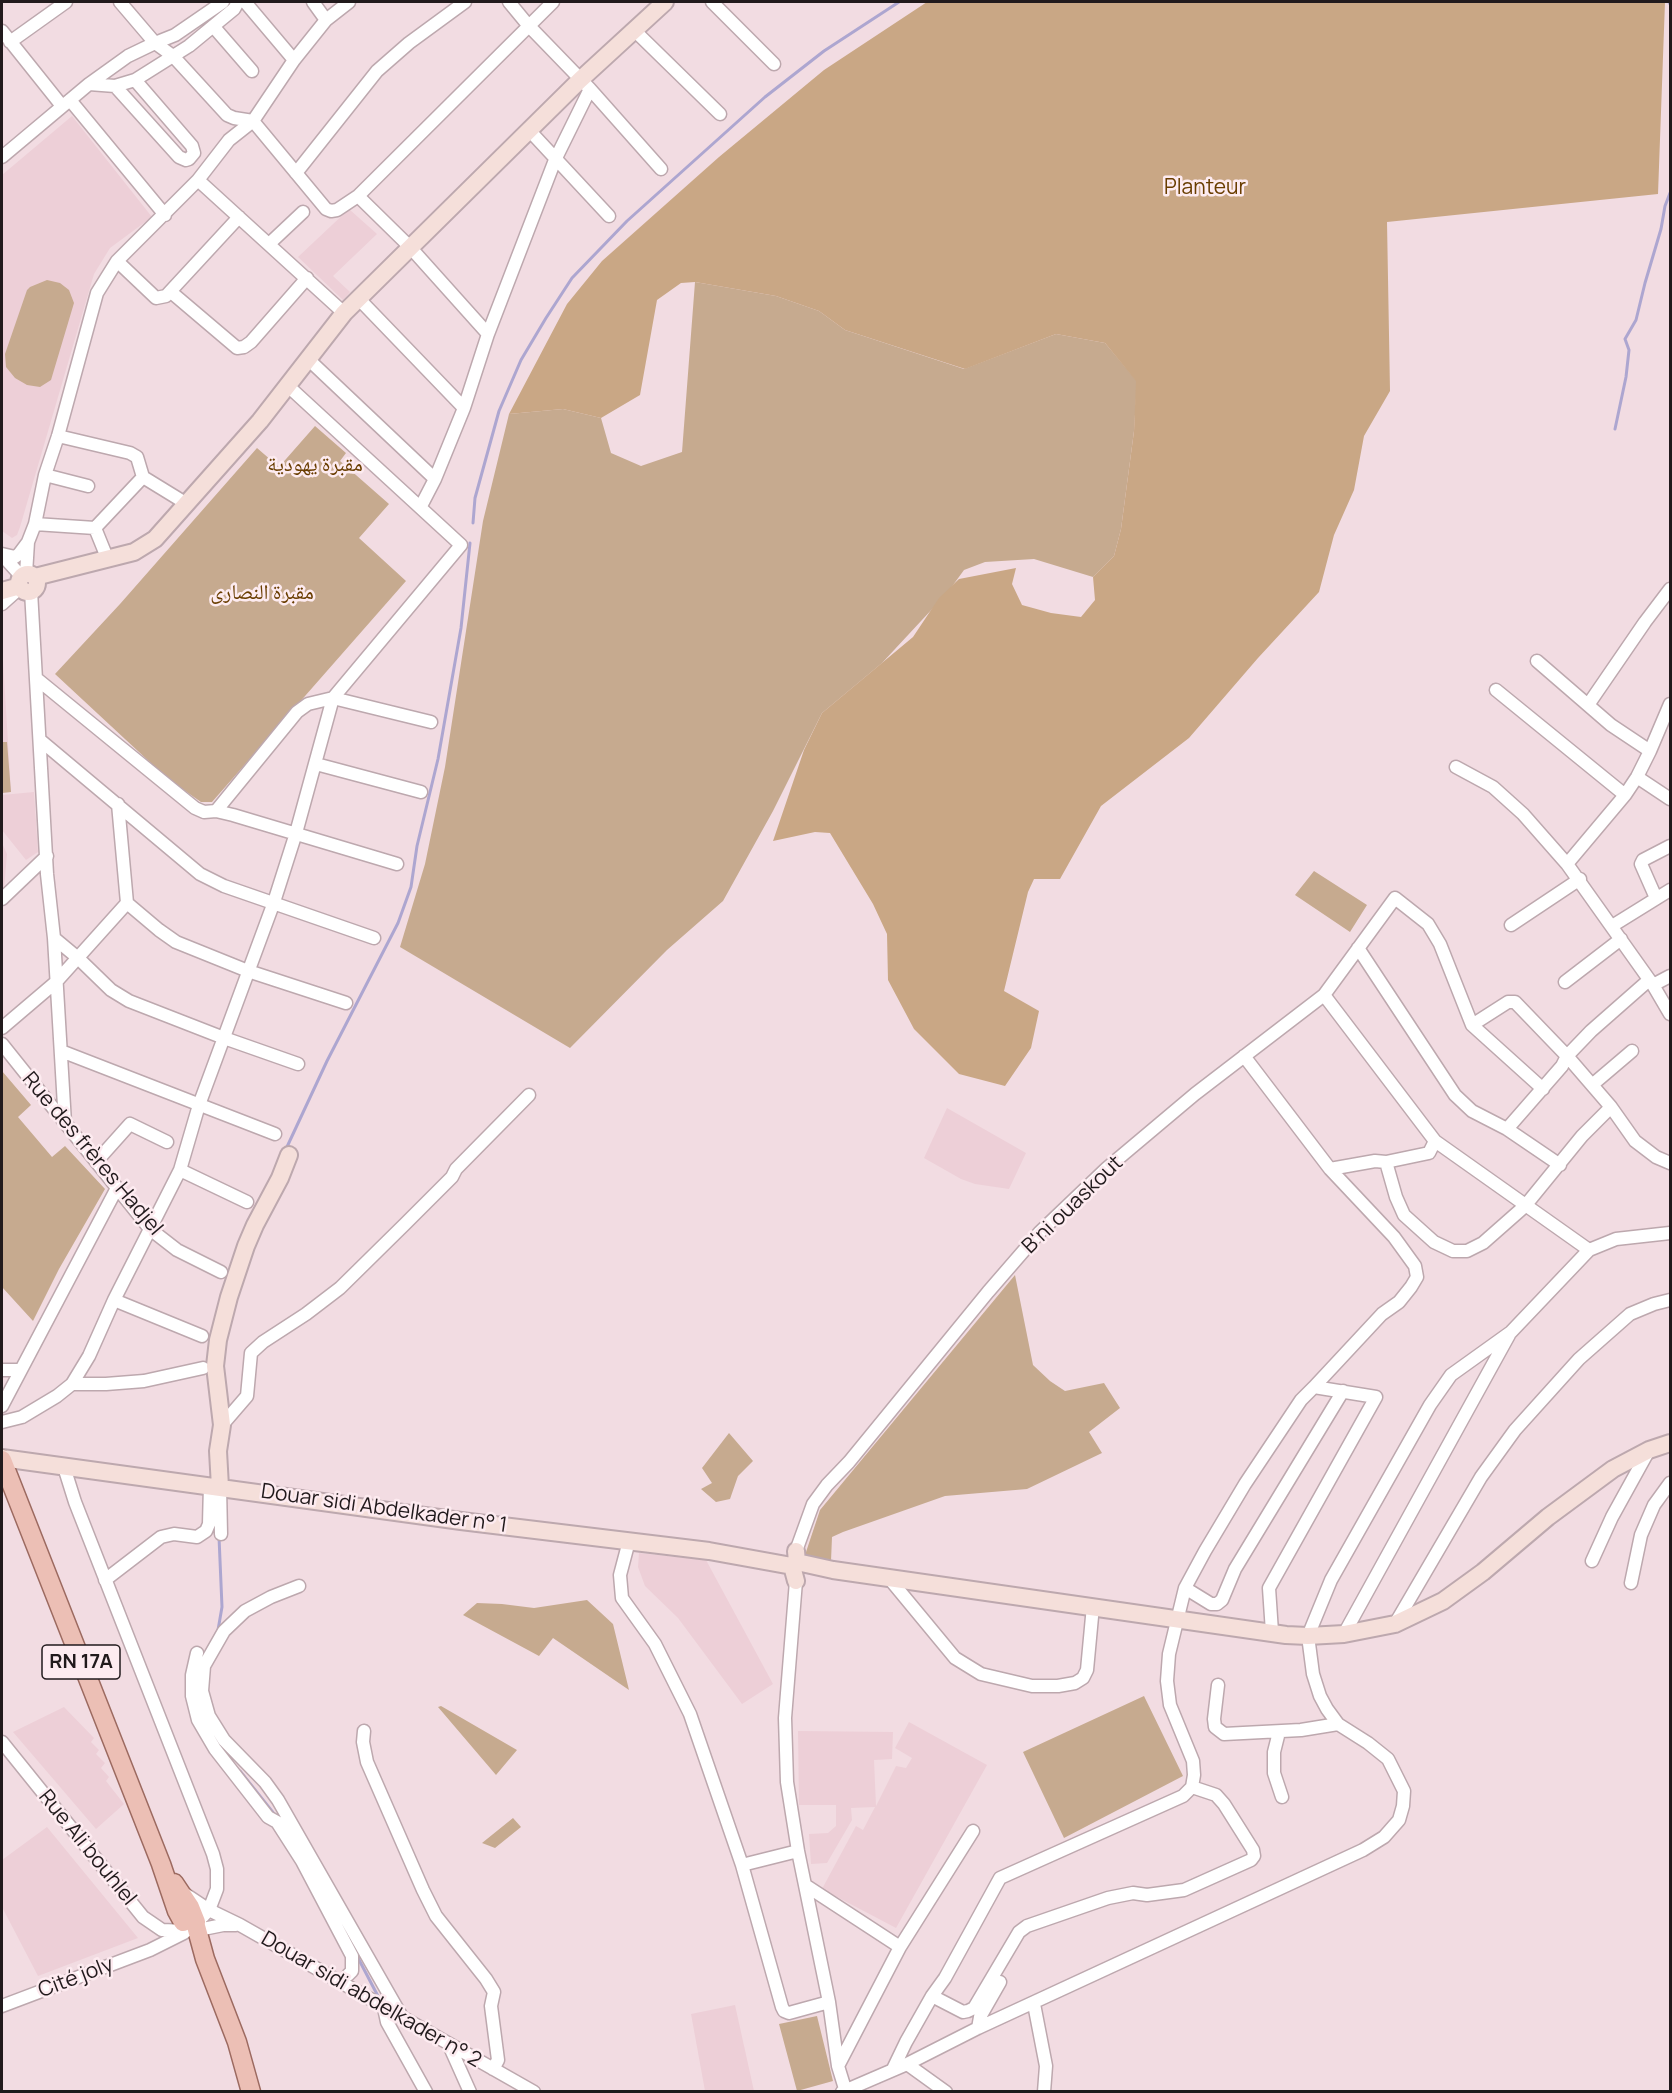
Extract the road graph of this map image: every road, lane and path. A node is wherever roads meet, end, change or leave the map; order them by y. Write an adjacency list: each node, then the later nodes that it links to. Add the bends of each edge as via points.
1 (66, 2): 18 (street)
2 (120, 2): 19 (street)
3 (223, 2): 19 (street, via 180,32)
4 (238, 2): 15 (street)
5 (245, 2): 21 (street)
6 (313, 2): 13 (street)
7 (349, 2): 13 (street)
8 (465, 2): 35 (street, via 377,71)
9 (509, 2): 14 (street)
10 (553, 2): 14 (street)
11 (665, 2): 16 (street)
12 (712, 2): 22 (street)
13 (326, 20): 21 (street)
14 (528, 25): 26 (street); 37 (street)
15 (213, 26): 20 (street); 23 (street)
16 (634, 30): 26 (street); 29 (street)
17 (2, 31): 18 (street)
18 (10, 42): 28 (street)
19 (155, 43): 20 (street); 25 (street, via 128,56)
20 (173, 56): 24 (street); 30 (street, via 227,115)
21 (294, 60): 30 (street)
22 (774, 64)
23 (252, 71)
24 (135, 80): 27 (street); 27 (street, via 192,146 194,153 189,159 179,157)
25 (89, 84): 27 (street); 28 (street)
26 (585, 84): 31 (street); 33 (street); 34 (street)
27 (115, 86)
28 (66, 103): 32 (street); 39 (street)
29 (720, 114)
30 (253, 121): 35 (street); 36 (street, via 229,140)
31 (529, 130): 33 (street); 43 (street)
32 (2, 157)
33 (555, 160): 40 (street); 49 (street)
34 (661, 169)
35 (296, 173): 37 (street, via 326,209 337,210)
36 (198, 180): 39 (street); 41 (street)
37 (358, 196): 43 (street)
38 (303, 212): 42 (street)
39 (165, 215): 44 (street)
40 (609, 216)
41 (239, 217): 42 (street); 46 (street)
42 (269, 244): 45 (street)
43 (410, 247): 47 (street); 49 (street)
44 (117, 261): 46 (street, via 156,298); 53 (street, via 97,293)
45 (307, 278): 46 (street, via 251,342 237,348); 48 (street)
46 (171, 292)
47 (359, 298): 48 (street); 52 (street)
48 (344, 313): 50 (street)
49 (488, 334): 52 (street)
50 (308, 359): 51 (street); 56 (street)
51 (288, 386): 58 (street); 59 (street)
52 (464, 408): 56 (street)
53 (58, 436): 54 (street); 55 (street, via 130,453 137,457)
54 (45, 475): 57 (street); 60 (street)
55 (143, 477): 58 (street); 61 (street)
56 (435, 479): 59 (street)
57 (88, 486)
58 (188, 504): 64 (street, via 155,540)
59 (421, 506): 72 (street, via 461,544)
60 (35, 524): 61 (street); 62 (street)
61 (95, 528): 64 (street)
62 (28, 542): 63 (street, via 15,556); 65 (street)
63 (2, 554): 65 (street)
64 (108, 560): 65 (street)
65 (26, 582): 67 (street); 68 (street); 70 (street)
66 (1671, 589): 74 (street)
67 (2, 591)
68 (2, 604)
69 (1537, 661): 74 (street)
70 (37, 679): 76 (street); 85 (street, via 195,807 204,812)
71 (1496, 690): 82 (street)
72 (333, 698): 75 (street); 78 (street); 85 (street, via 302,707)
73 (1671, 704): 77 (street)
74 (1588, 705): 77 (street)
75 (431, 722)
76 (40, 740): 84 (street); 88 (street)
77 (1650, 751): 80 (street)
78 (316, 764): 81 (street); 86 (street)
79 (1456, 767): 90 (street, via 1493,787)
80 (1636, 777): 82 (street); 83 (street)
81 (421, 792)
82 (1625, 795): 90 (street)
83 (1671, 800)
84 (118, 804): 95 (street); 96 (street, via 200,874)
85 (216, 811): 86 (street)
86 (296, 833): 89 (street); 96 (street)
87 (1671, 846): 93 (street, via 1641,864)
88 (47, 856): 94 (street); 99 (street)
89 (397, 864)
90 (1568, 864): 91 (street)
91 (1580, 879): 97 (street); 98 (street)
92 (1671, 890): 93 (street)
93 (1656, 898): 98 (street)
94 (2, 899)
95 (127, 903): 103 (street); 104 (street, via 176,942)
96 (274, 903): 100 (street); 104 (street)
97 (1511, 925)
98 (1612, 926): 101 (street)
99 (54, 938): 103 (street); 106 (street)
100 (374, 938)
101 (1621, 939): 107 (street); 108 (street)
102 (1358, 948): 109 (street, B'ni ouaskout); 112 (street, B'ni ouaskout, via 1395,898 1428,924 1440,944); 127 (street, via 1455,1095 1473,1112)
103 (78, 958): 106 (street); 114 (street, via 111,990 129,1001)
104 (248, 971): 110 (street); 114 (street)
105 (1671, 976): 108 (street)
106 (56, 982): 113 (street); 116 (street)
107 (1565, 982)
108 (1651, 982): 111 (street); 119 (street)
109 (1324, 995): 118 (street, B'ni ouaskout); 129 (street)
110 (346, 1003)
111 (1671, 1014)
112 (1472, 1025): 119 (street, via 1508,1002 1515,1002); 122 (street)
113 (2, 1029)
114 (224, 1038): 120 (street); 124 (street)
115 (2, 1044): 126 (street, Rue des frères Hadjel)
116 (61, 1051): 124 (street); 126 (street)
117 (1632, 1051): 121 (street)
118 (1244, 1056): 136 (street); 167 (street, B'ni ouaskout, via 1107,1168 1034,1239 813,1504)
119 (1567, 1056): 121 (street); 122 (street)
120 (298, 1064)
121 (1592, 1085): 125 (street)
122 (1543, 1089): 127 (street)
123 (529, 1095): 157 (street, via 340,1288 251,1353 247,1396)
124 (199, 1105): 128 (street); 137 (street)
125 (1611, 1107): 134 (street, via 1635,1141); 135 (street)
126 (65, 1123): 132 (street, Rue des frères Hadjel)
127 (1507, 1129): 135 (street)
128 (275, 1134)
129 (1435, 1141): 133 (street, via 1429,1153); 140 (street)
130 (167, 1142): 132 (street, via 130,1124)
131 (289, 1155): 157 (street, via 246,1246 218,1340 215,1366)
132 (96, 1162): 138 (street, Rue des frères Hadjel)
133 (1386, 1162): 136 (street); 140 (street, via 1404,1215 1434,1242 1453,1251 1467,1251 1483,1243)
134 (1671, 1163)
135 (1560, 1165): 140 (street)
136 (1329, 1169): 153 (street, via 1394,1237 1415,1266 1417,1277 1399,1302 1382,1314)
137 (180, 1170): 139 (street); 141 (street)
138 (117, 1188): 141 (street, Rue des frères Hadjel); 151 (street)
139 (247, 1202)
140 (1526, 1206): 143 (street)
141 (150, 1229): 144 (street, Rue des frères Hadjel, via 177,1250); 145 (street)
142 (1671, 1233): 143 (street, via 1616,1239)
143 (1589, 1251): 147 (street)
144 (221, 1272)
145 (114, 1300): 148 (street); 152 (street)
146 (1671, 1300): 175 (street, via 1630,1314 1579,1359 1515,1430 1481,1477)
147 (1511, 1332): 177 (street); 178 (street, via 1451,1375 1430,1405 1331,1580)
148 (202, 1336)
149 (203, 1368): 152 (street, via 144,1381)
150 (2, 1370): 151 (street)
151 (20, 1370): 155 (street)
152 (72, 1384): 156 (street, via 38,1409)
153 (1314, 1387): 154 (street); 172 (street, via 1301,1400 1245,1484)
154 (1343, 1391): 172 (street, via 1235,1569 1222,1600 1211,1604); 176 (street, via 1376,1397 1269,1588)
155 (2, 1406)
156 (2, 1422)
157 (222, 1425): 163 (street)
158 (1671, 1443): 159 (street, Douar sidi Abdelkader n° 1)
159 (1649, 1450): 166 (street); 175 (street, Douar sidi Abdelkader n° 1, via 1613,1468 1443,1601)
160 (2, 1459): 161 (street, Douar sidi Abdelkader n° 1); 189 (main road, RN 17A)
161 (64, 1467): 163 (street, Douar sidi Abdelkader n° 1); 169 (street)
162 (1671, 1483): 170 (street, via 1654,1505 1641,1535)
163 (215, 1486): 164 (street); 165 (street, Douar sidi Abdelkader n° 1); 169 (street, via 206,1531 196,1537 174,1534 161,1538)
164 (221, 1534)
165 (629, 1541): 167 (street, Douar sidi Abdelkader n° 1); 190 (street, via 620,1575 622,1598 655,1644 690,1714)
166 (1592, 1561)
167 (795, 1564): 168 (street, Douar sidi Abdelkader n° 1); 188 (street, B'ni ouaskout, via 785,1718 787,1782)
168 (888, 1577): 173 (street, Douar sidi Abdelkader n° 1); 173 (street, via 955,1658 981,1674 1032,1686 1058,1686 1083,1678 1088,1670)
169 (105, 1580): 192 (street, via 213,1854 218,1880 214,1898)
170 (1630, 1583)
171 (299, 1586): 204 (street, via 245,1611 224,1631 204,1666 202,1691 209,1716 224,1740 278,1800)
172 (1185, 1588): 174 (street)
173 (1093, 1606): 174 (street, Douar sidi Abdelkader n° 1)
174 (1176, 1620): 176 (street, Douar sidi Abdelkader n° 1); 185 (street, via 1167,1681 1170,1705 1193,1761)
175 (1395, 1624): 177 (street, Douar sidi Abdelkader n° 1)
176 (1272, 1632): 178 (street, Douar sidi Abdelkader n° 1)
177 (1344, 1634): 178 (street, Douar sidi Abdelkader n° 1)
178 (1308, 1636): 181 (street, via 1320,1696)
179 (197, 1653): 197 (street, via 192,1696 198,1720 215,1749 268,1817 277,1822 302,1861 352,1956 352,1971)
180 (1218, 1685): 183 (street, via 1214,1719 1215,1727 1224,1734)
181 (1338, 1724): 183 (street); 201 (street, via 1388,1759 1404,1791 1399,1820 1384,1838)
182 (364, 1731): 209 (street, via 367,1762 436,1917 494,1992 498,2060)
183 (1279, 1732): 186 (street, via 1274,1773)
184 (2, 1742): 194 (street, Rue Ali bouhlel, via 137,1911)
185 (1192, 1787): 199 (street, via 1183,1796 1000,1878); 199 (street, via 1216,1795 1224,1804 1253,1850 1251,1860 1184,1890 1108,1898 1027,1926 1019,1932 974,2008 968,2011)
186 (1282, 1797)
187 (974, 1831): 195 (street)
188 (798, 1851): 190 (street); 191 (street, B'ni ouaskout)
189 (161, 1864): 192 (main road, RN 17A, via 178,1890); 192 (main road, RN 17A, via 177,1911)
190 (742, 1865): 200 (street, via 784,2011)
191 (805, 1885): 195 (street); 200 (street, B'ni ouaskout)
192 (192, 1924): 193 (street, Douar sidi abdelkader n° 2); 193 (street, Douar sidi abdelkader n° 2); 194 (street); 196 (street, Cité joly); 212 (main road, RN 17A, via 237,2042)
193 (240, 1925): 203 (street, Douar sidi abdelkader n° 2)
194 (155, 1927): 196 (street)
195 (900, 1947): 208 (street)
196 (150, 1950): 202 (street, Cité joly)
197 (348, 1975)
198 (1000, 1982): 205 (street)
199 (932, 1996): 210 (street)
200 (829, 2002): 208 (street, B'ni ouaskout)
201 (1034, 2004): 205 (street); 219 (street, via 1046,2066)
202 (2, 2006)
203 (384, 2008): 204 (street, Douar sidi abdelkader n° 2); 213 (street, via 387,2022)
204 (402, 2017): 206 (street, Douar sidi abdelkader n° 2)
205 (978, 2028): 207 (street)
206 (449, 2044): 209 (street, Douar sidi abdelkader n° 2); 214 (street)
207 (907, 2064): 210 (street); 218 (street)
208 (838, 2066): 217 (street, B'ni ouaskout)
209 (493, 2069): 211 (street, Douar sidi abdelkader n° 2)
210 (893, 2069): 217 (street)
211 (510, 2079): 215 (street); 216 (street, Douar sidi abdelkader n° 2)
212 (251, 2091)
213 (426, 2091)
214 (470, 2091)
215 (515, 2091)
216 (534, 2091)
217 (845, 2091)
218 (946, 2091)
219 (1044, 2091)

